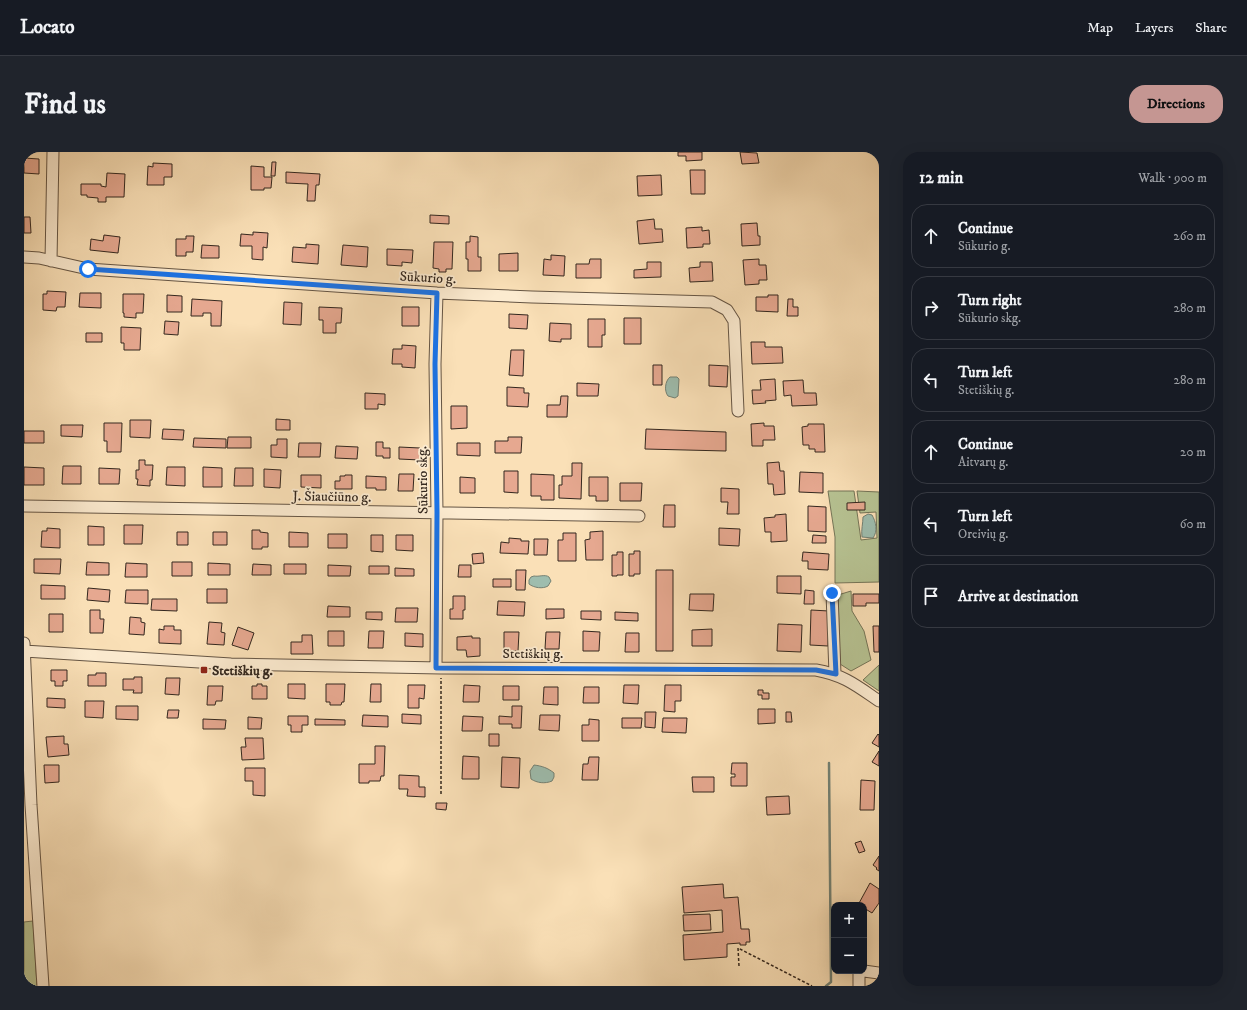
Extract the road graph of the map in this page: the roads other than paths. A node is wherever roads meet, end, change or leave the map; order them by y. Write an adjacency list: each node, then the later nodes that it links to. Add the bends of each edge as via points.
1 (52, 152): 3 (street)
2 (24, 258): 3 (street, Sūkurio g.)
3 (51, 261): 4 (street, Sūkurio g., via 88,269)
4 (437, 293): 5 (street, Sūkurio g., via 712,302 727,310 734,321); 7 (street, Sūkurio skg.)
5 (738, 411)
6 (24, 506): 7 (street, J. Šiaučiūno g.)
7 (437, 512): 8 (street, J. Šiaučiūno g.); 12 (street, Sūkurio skg.)
8 (639, 516)
9 (832, 593): 13 (street)
10 (24, 643): 11 (street)
11 (24, 651): 12 (street, Stetiškių g., via 231,664); 15 (street)
12 (439, 668): 13 (street, Stetiškių g., via 816,670)
13 (836, 674): 14 (street, Stetiškių g.)
14 (879, 701)
15 (28, 805): 19 (street)
16 (867, 972): 17 (street)
17 (879, 973)
18 (859, 974): 20 (street)
19 (43, 986)
20 (859, 986)

